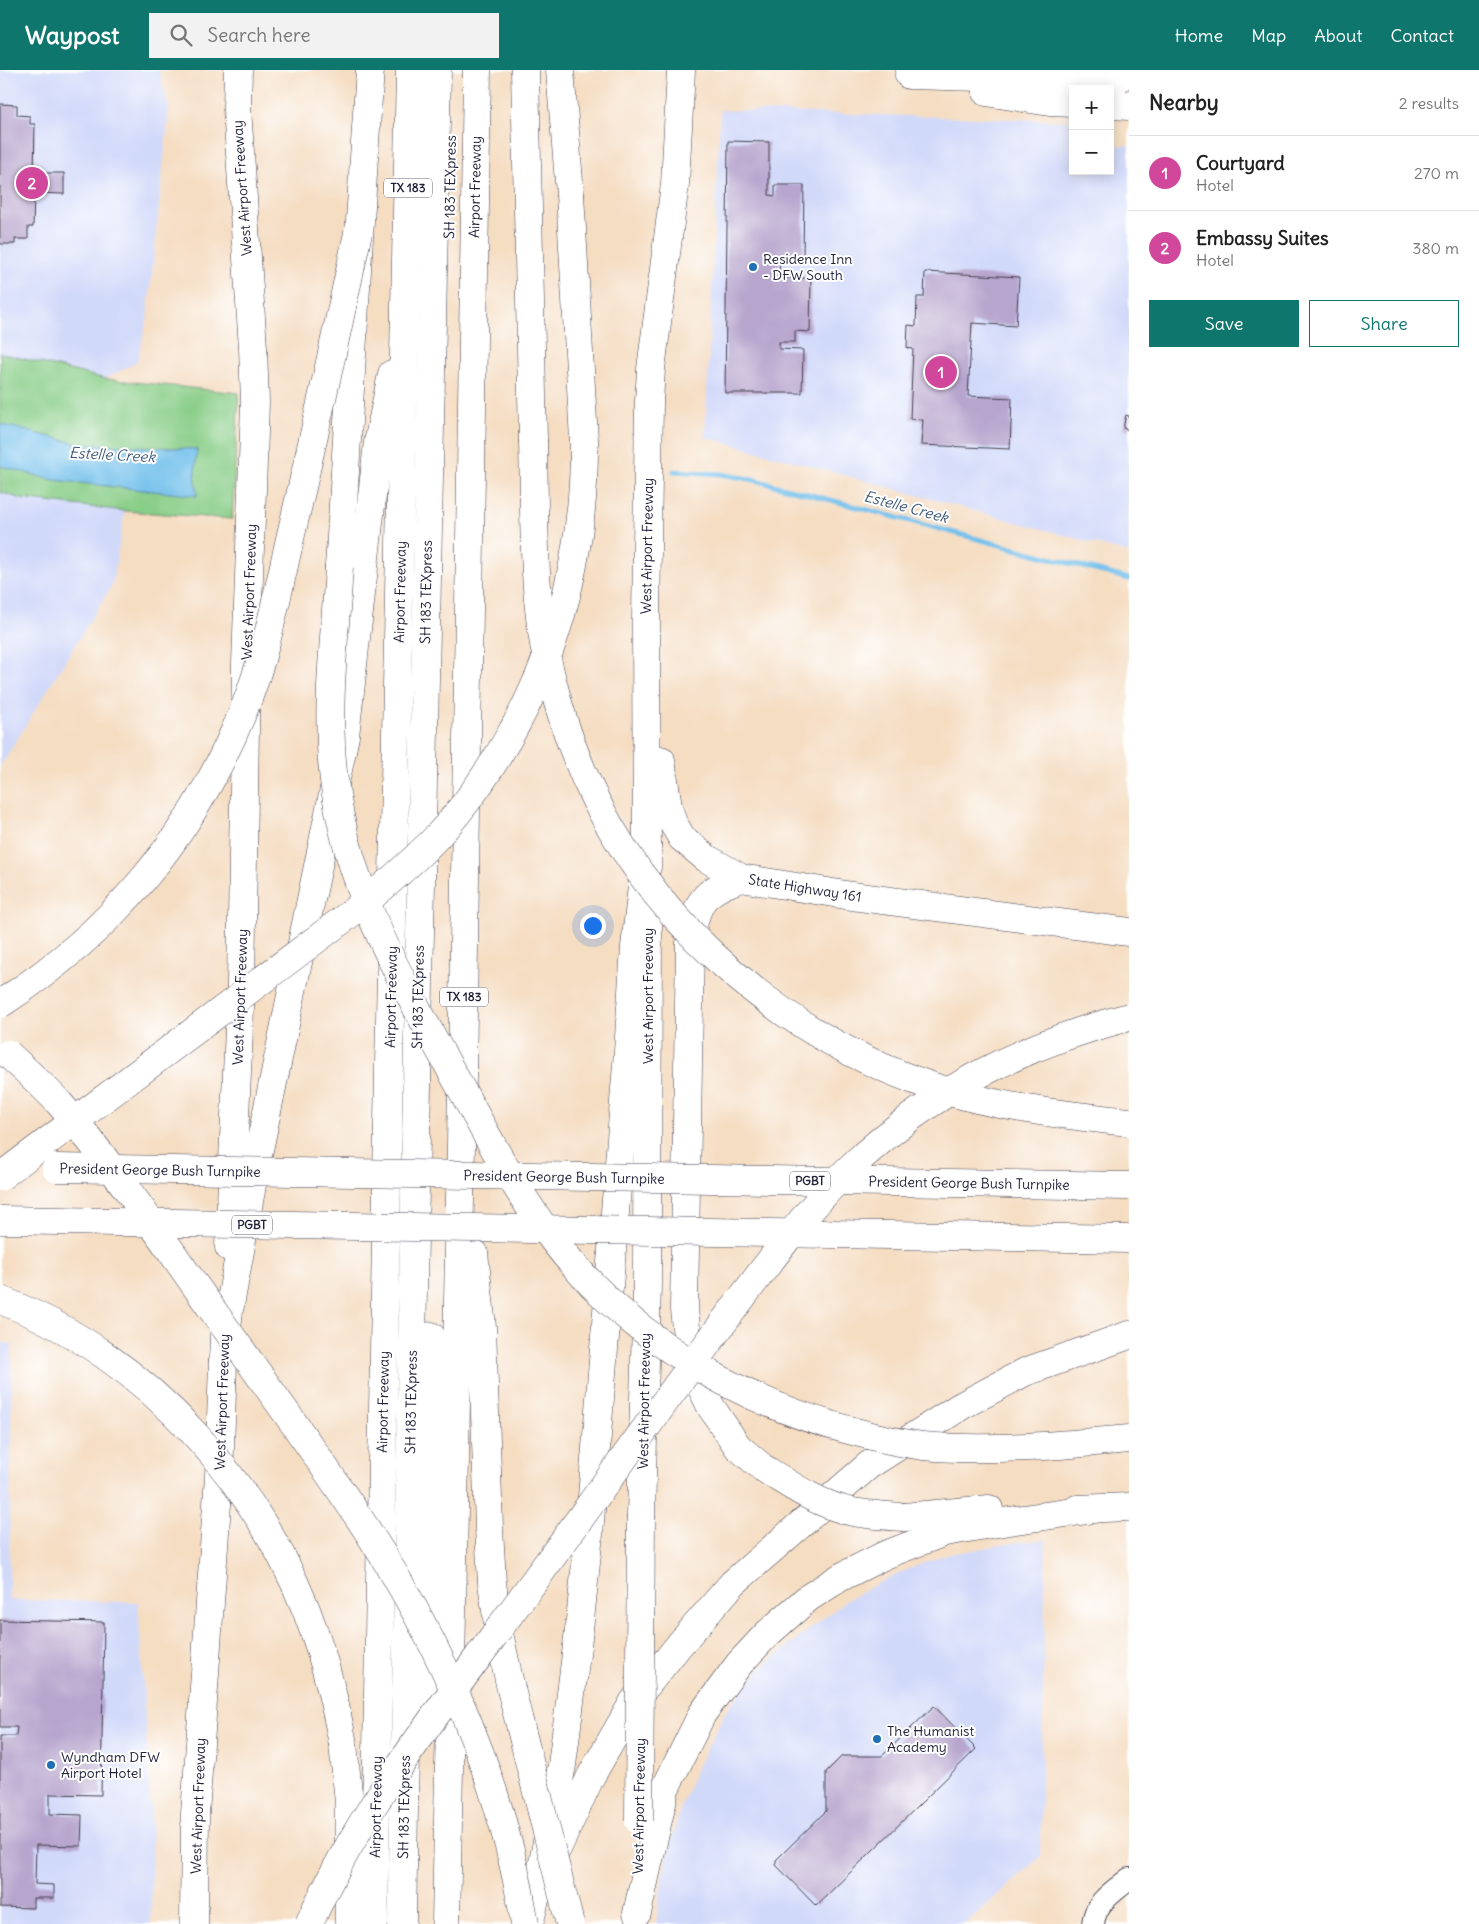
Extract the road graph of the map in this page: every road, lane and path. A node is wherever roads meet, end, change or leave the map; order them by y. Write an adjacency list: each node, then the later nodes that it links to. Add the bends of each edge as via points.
1 (238, 70): 35 (main road, West Airport Freeway, via 237,108 255,402 246,664 241,986)
2 (370, 70): 17 (main road)
3 (410, 70): 18 (main road, Airport Freeway / TX 183)
4 (437, 70): 46 (main road, SH 183 TEXpress)
5 (452, 70): 47 (main road, SH 183 TEXpress)
6 (477, 70): 27 (main road, Airport Freeway / TX 183)
7 (526, 70): 26 (main road, bridge, via 539,613 552,680 569,736 596,800 626,851 669,909 710,953 807,1028 888,1070 937,1088 1029,1109)
8 (560, 70): 29 (main road, bridge, via 570,194 584,479 572,574 560,622 540,678 516,726 464,805 391,880 320,937)
9 (681, 70): 16 (main road, West Airport Freeway)
10 (698, 70): 16 (main road, via 685,94)
11 (1128, 70): 12 (main road, via 1116,81)
12 (898, 73): 13 (main road, via 984,92)
13 (1069, 103)
14 (1114, 105): 15 (main road)
15 (1129, 106)
16 (679, 125): 19 (main road, West Airport Freeway, via 650,394)
17 (358, 233): 23 (main road, bridge, via 263,650 243,712 222,760 172,843 118,909 56,965); 36 (main road, bridge, via 332,680 334,778 354,870 380,937 524,1200 556,1244 626,1316 701,1369 782,1408 824,1424 921,1445 1003,1448)
18 (406, 307): 35 (main road, via 378,443 345,736 254,1174); 45 (main road, Airport Freeway / TX 183)
19 (646, 622): 20 (main road, West Airport Freeway); 21 (main road, State Highway 161, via 664,788 673,823 693,849)
20 (647, 843): 40 (main road, via 635,947 589,1534 562,1765); 41 (main road, West Airport Freeway, bridge, via 647,1284)
21 (741, 878): 22 (main road, State Highway 161, via 852,896); 38 (main road, bridge, via 712,891 701,901 693,919 690,943 684,1309 697,1378 711,1407 738,1447 763,1468 795,1488 852,1512 904,1517 975,1509)
22 (1129, 932)
23 (0, 1004)
24 (1129, 1017): 43 (main road, bridge, via 1042,1044 958,1085 907,1120 850,1168 802,1220 734,1307 429,1722 346,1848)
25 (0, 1048): 49 (main road, bridge, via 58,1102 98,1150 368,1531 425,1630 472,1732 510,1848)
26 (1129, 1122)
27 (461, 1146): 48 (main road, Airport Freeway / TX 183); 51 (main road, bridge, via 482,1326 492,1583 511,1689)
28 (0, 1167): 30 (main road, President George Bush Turnpike / PGBT, bridge)
29 (0, 1176)
30 (1129, 1186)
31 (0, 1220): 32 (main road, PGBT, bridge)
32 (1129, 1239)
33 (0, 1300): 44 (main road, bridge, via 61,1327 142,1384 185,1423 223,1466 275,1545 316,1636 343,1744 349,1802)
34 (1129, 1336): 40 (main road, via 1026,1372 960,1406 869,1465 733,1583 634,1702 591,1776)
35 (223, 1360): 42 (main road, West Airport Freeway, via 195,1814)
36 (1129, 1439)
37 (1129, 1507): 38 (main road)
38 (1095, 1509): 41 (main road, via 945,1532 885,1555 841,1577 808,1598 766,1635 738,1664 702,1714 665,1789)
39 (1129, 1880): 52 (street, via 1103,1901 1094,1913)
40 (538, 1888): 50 (main road)
41 (637, 1919)
42 (194, 1924)
43 (309, 1924)
44 (349, 1924)
45 (374, 1924)
46 (402, 1924)
47 (419, 1924)
48 (446, 1924)
49 (525, 1924)
50 (529, 1924)
51 (570, 1924)
52 (1093, 1924)

